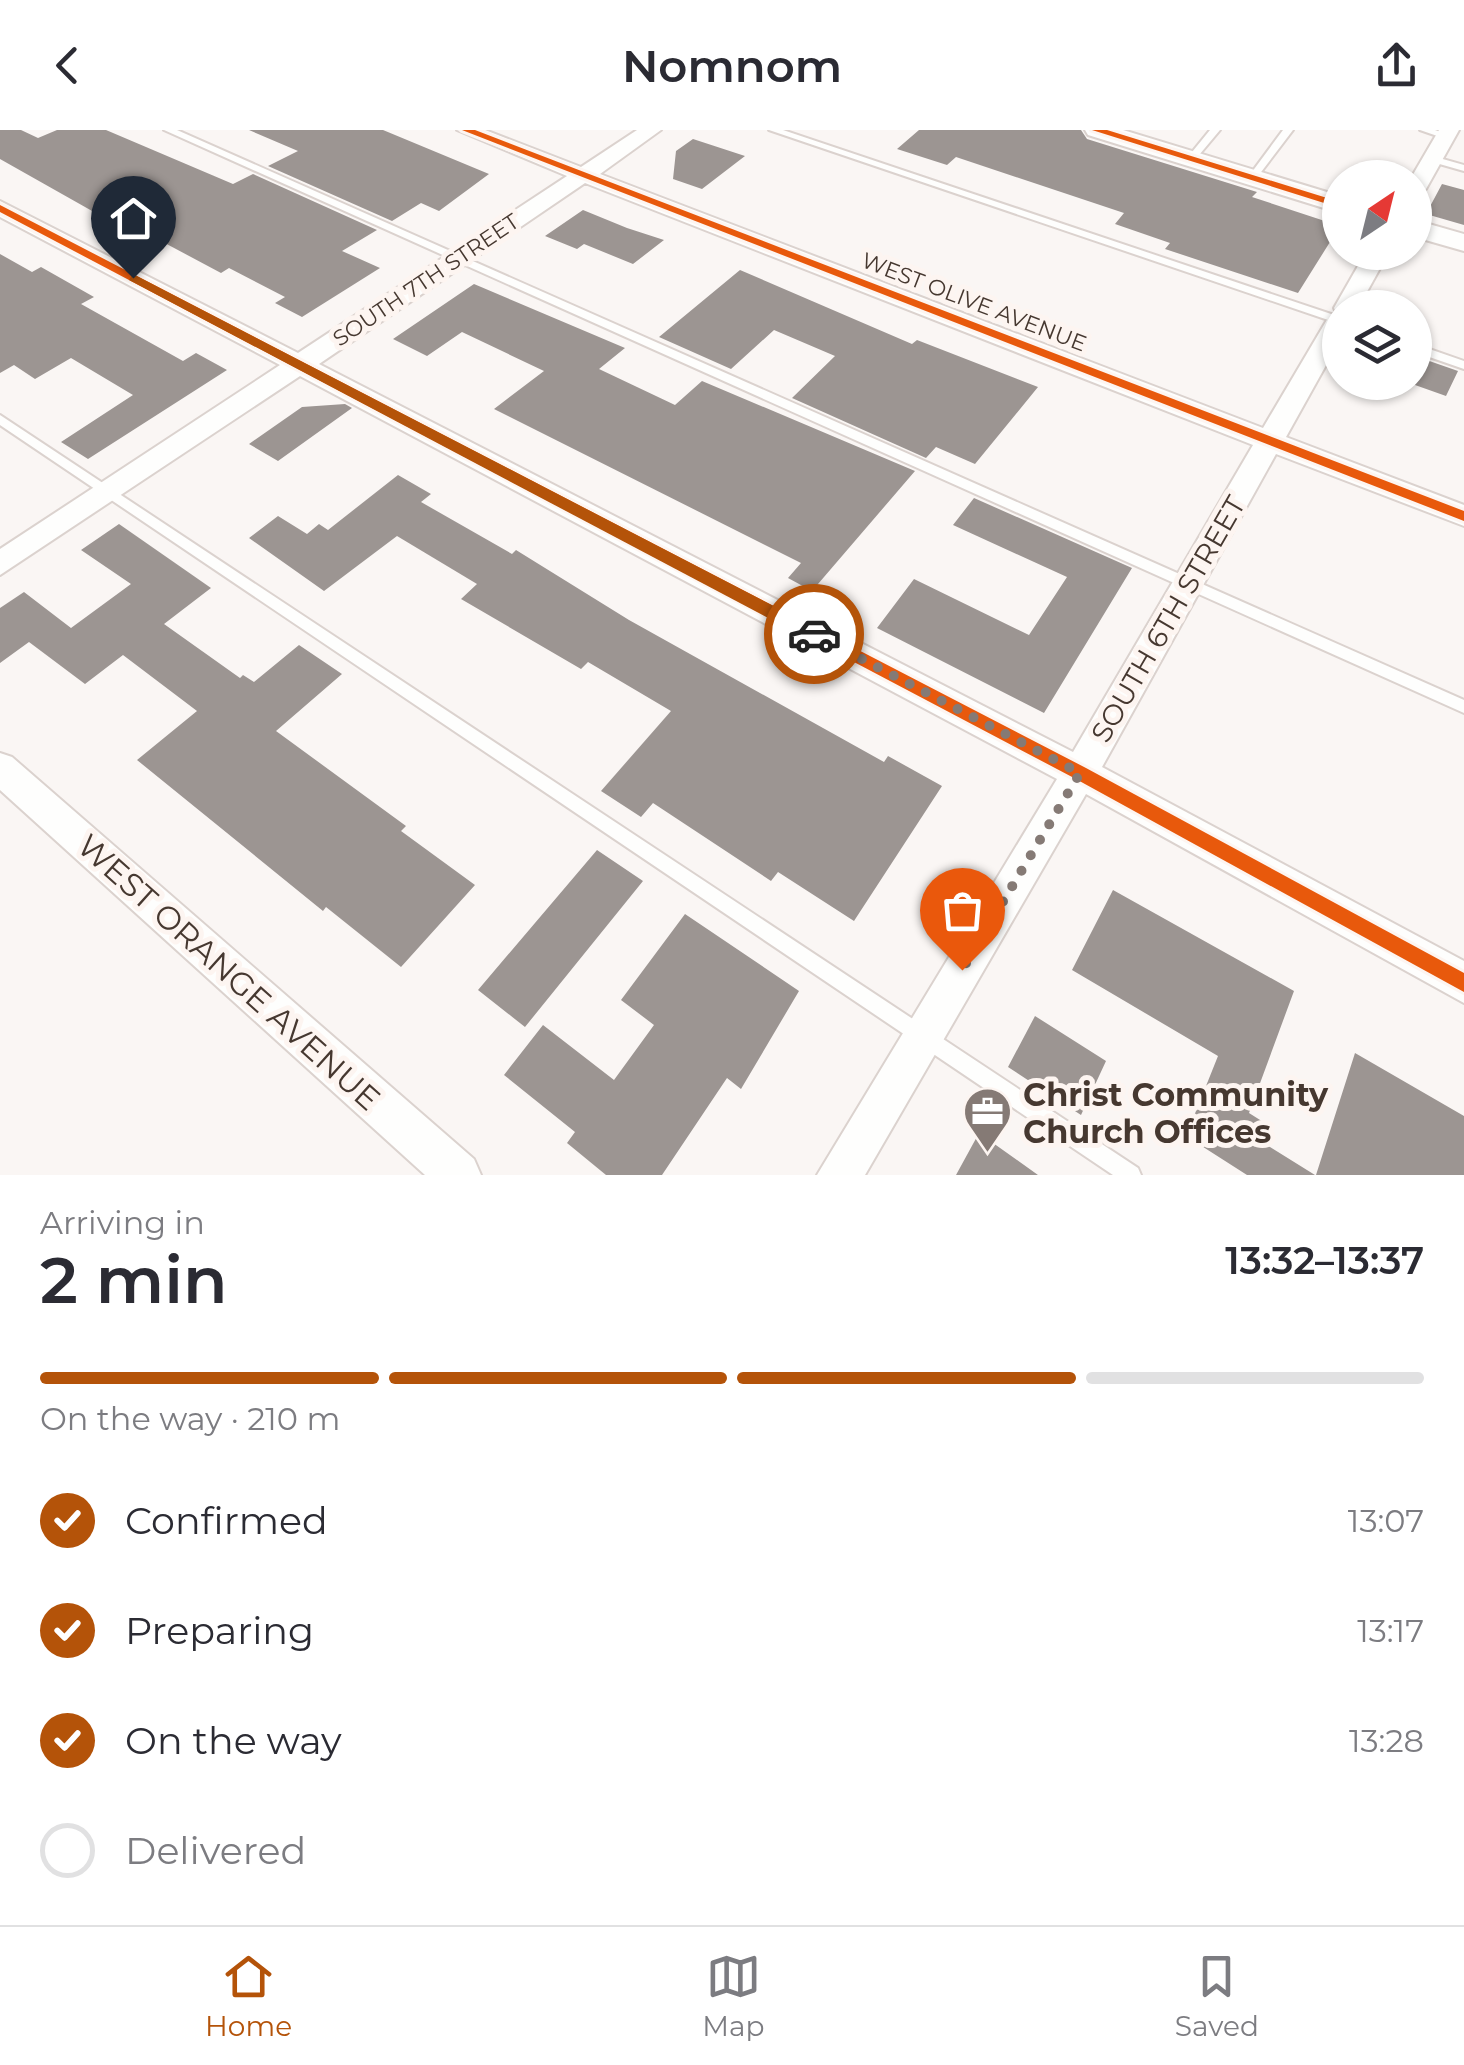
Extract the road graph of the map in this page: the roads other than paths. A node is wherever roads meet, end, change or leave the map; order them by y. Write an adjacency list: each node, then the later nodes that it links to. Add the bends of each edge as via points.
1 (169, 130): 18 (lane)
2 (468, 130): 12 (street, WEST OLIVE AVENUE)
3 (651, 130): 12 (street, SOUTH 7TH STREET)
4 (774, 130): 19 (lane)
5 (1097, 130): 9 (street)
6 (1216, 130): 9 (lane)
7 (1288, 130): 13 (lane)
8 (1444, 135): 10 (street)
9 (1192, 159): 13 (street)
10 (1432, 159): 11 (lane)
11 (1464, 168)
12 (583, 175): 18 (street, SOUTH 7TH STREET); 25 (street, WEST OLIVE AVENUE)
13 (1252, 178): 14 (street)
14 (1322, 199)
15 (0, 208): 22 (street)
16 (1432, 233): 17 (street)
17 (1464, 243)
18 (457, 259): 22 (street, SOUTH 7TH STREET); 29 (lane)
19 (1322, 314)
20 (1322, 351): 25 (street, SOUTH 6TH STREET)
21 (1432, 354): 23 (lane)
22 (299, 365): 26 (street, SOUTH 7TH STREET); 32 (street)
23 (1464, 365)
24 (0, 419): 26 (lane)
25 (1270, 440): 27 (street, WEST OLIVE AVENUE); 29 (street, SOUTH 6TH STREET)
26 (110, 491): 28 (street, SOUTH 7TH STREET); 34 (lane)
27 (1464, 516)
28 (0, 564)
29 (1188, 584): 30 (lane); 32 (street, SOUTH 6TH STREET)
30 (1464, 707)
31 (0, 768): 35 (street, WEST ORANGE AVENUE)
32 (1080, 773): 33 (street); 34 (street, SOUTH 6TH STREET)
33 (1464, 983)
34 (922, 1035): 36 (street, SOUTH 6TH STREET); 37 (lane)
35 (458, 1175)
36 (840, 1175)
37 (1131, 1175)

